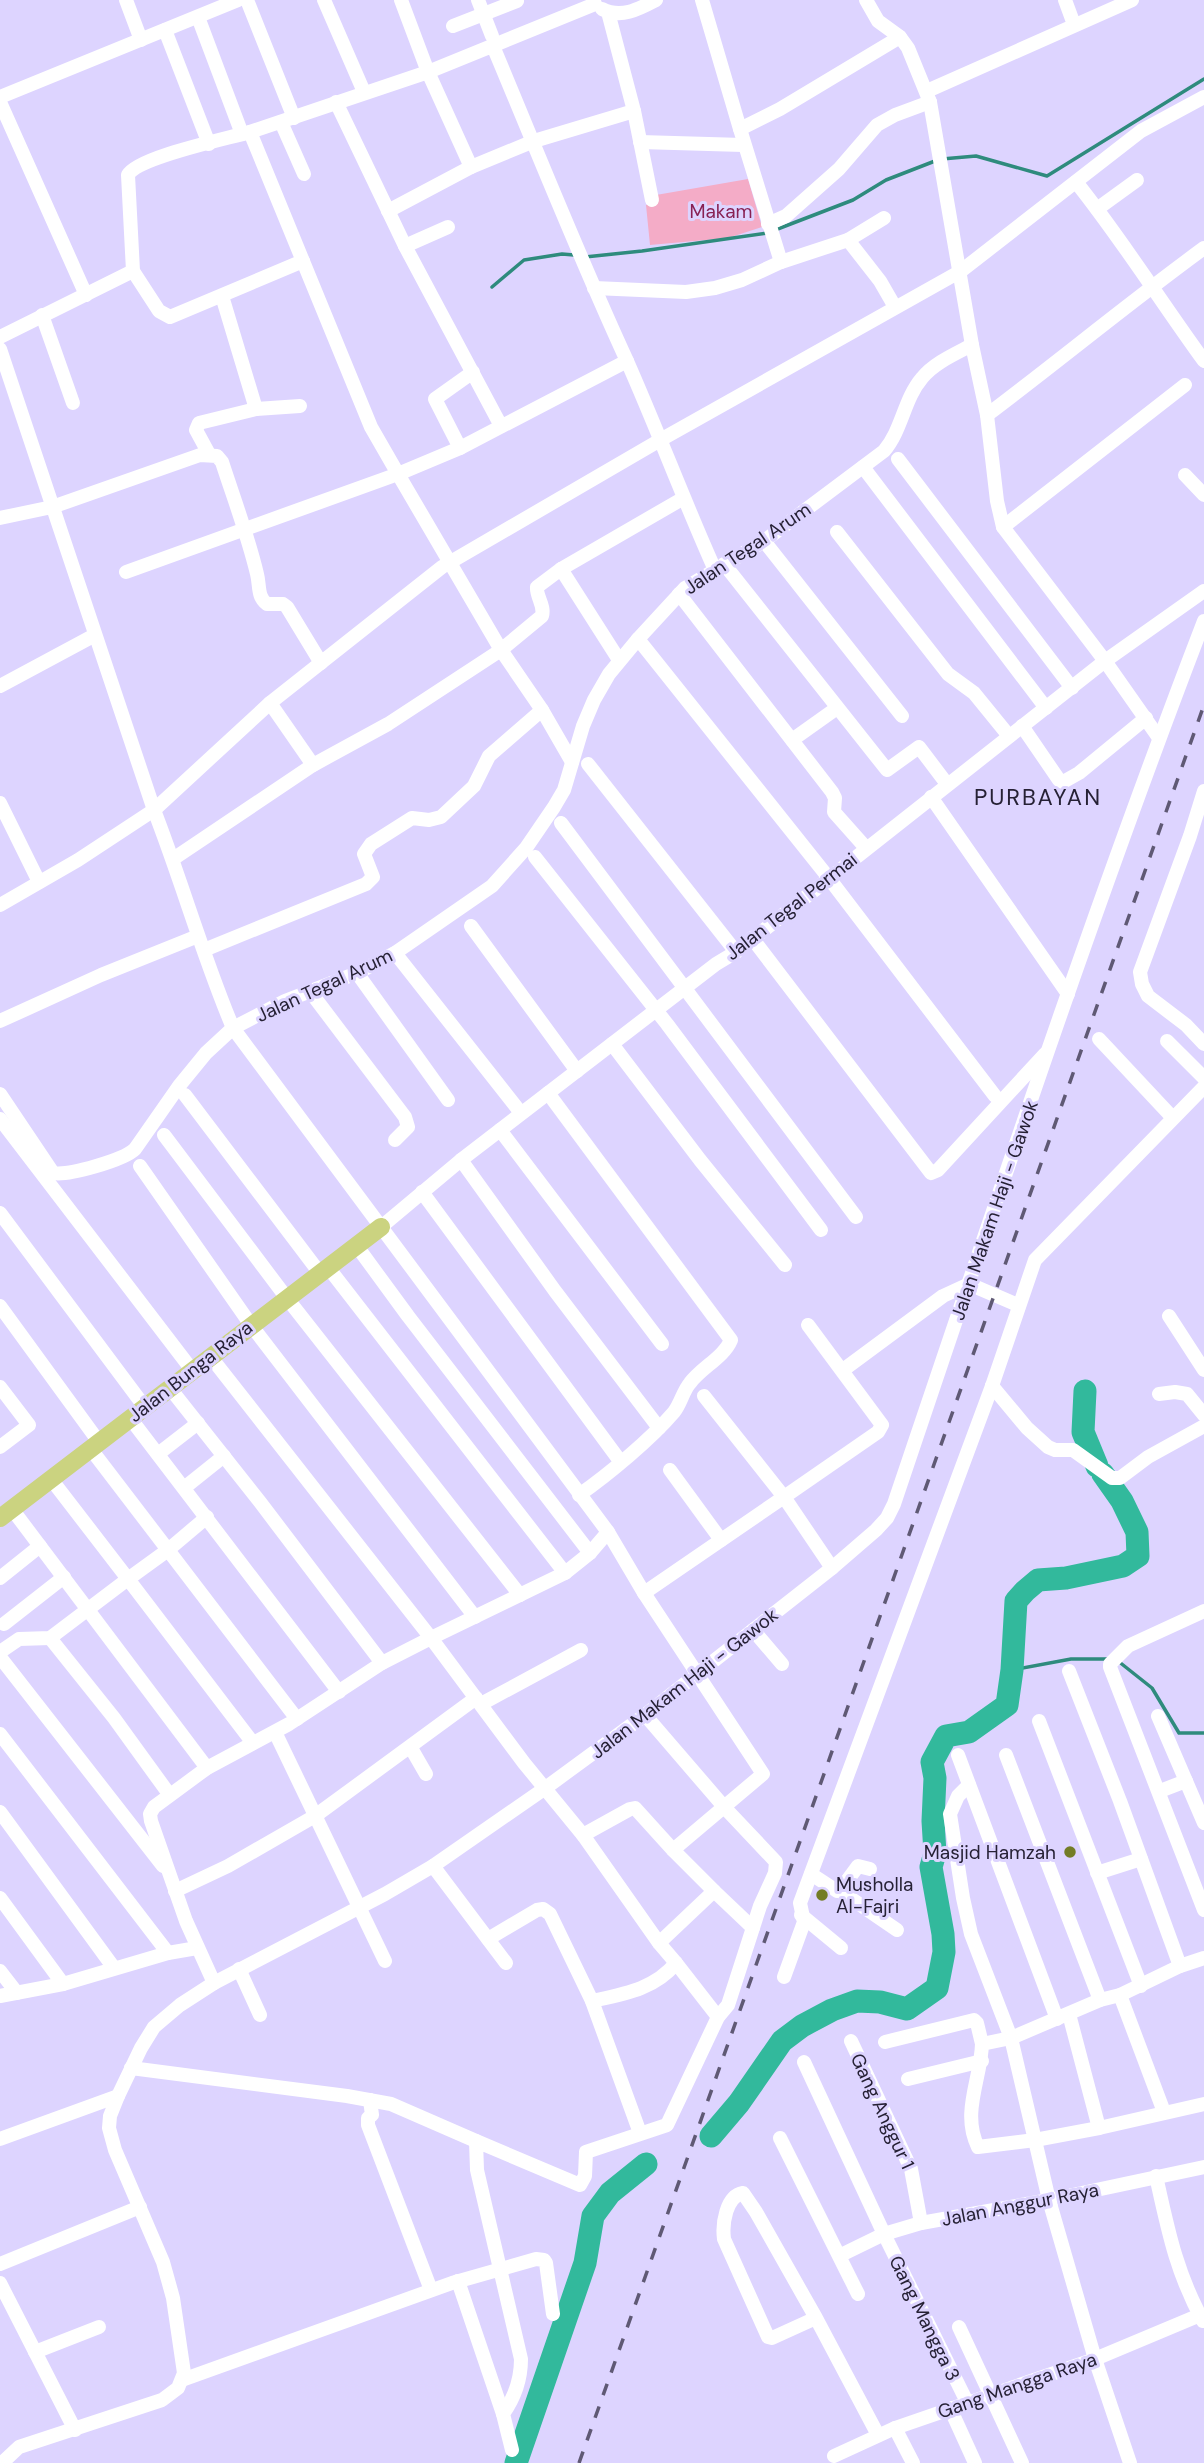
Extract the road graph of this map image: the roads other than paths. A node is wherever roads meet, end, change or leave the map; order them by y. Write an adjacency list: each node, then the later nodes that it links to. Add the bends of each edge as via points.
1 (126, 0): 21 (street)
2 (238, 0): 16 (street)
3 (247, 0): 30 (street)
4 (324, 0): 24 (street)
5 (401, 0): 23 (street)
6 (478, 0): 15 (street)
7 (656, 0): 14 (street, via 628,13)
8 (702, 0): 31 (street)
9 (866, 0): 20 (street, via 878,21)
10 (1065, 0): 17 (street)
11 (1132, 0): 25 (street)
12 (517, 1): 15 (street)
13 (594, 2): 14 (street); 22 (street)
14 (608, 12): 29 (street)
15 (483, 15): 18 (street); 22 (street)
16 (198, 16): 19 (street); 32 (street)
17 (1072, 19)
18 (453, 26)
19 (165, 30): 21 (street); 35 (street)
20 (900, 37): 25 (street); 31 (street)
21 (141, 40): 26 (street)
22 (492, 41): 23 (street); 33 (street)
23 (428, 72): 24 (street); 37 (street)
24 (364, 92): 27 (street)
25 (929, 97): 46 (street, via 877,125 839,169); 53 (street)
26 (0, 100): 56 (street)
27 (337, 102): 30 (street); 43 (street)
28 (1202, 102): 40 (street, via 1141,131)
29 (634, 111): 33 (street); 34 (street)
30 (288, 120): 32 (street); 38 (street)
31 (740, 129): 36 (street)
32 (246, 133): 35 (street); 50 (street)
33 (534, 141): 37 (street); 55 (street)
34 (640, 142): 36 (street); 41 (street)
35 (209, 144): 52 (street, via 149,161 129,172)
36 (743, 145): 46 (street)
37 (471, 167): 43 (street)
38 (304, 174)
39 (1137, 180): 42 (street)
40 (1076, 182): 42 (street); 53 (street)
41 (653, 200)
42 (1097, 209): 54 (street)
43 (388, 211): 48 (street)
44 (884, 218): 47 (street)
45 (448, 227): 48 (street)
46 (770, 229): 51 (street)
47 (848, 240): 51 (street); 58 (street)
48 (405, 246): 65 (street)
49 (1204, 248): 54 (street)
50 (303, 261): 57 (street); 77 (street, via 371,428)
51 (781, 262): 55 (street, via 704,290)
52 (132, 271): 56 (street); 57 (street, via 166,317)
53 (961, 271): 58 (street); 61 (street)
54 (1150, 287): 63 (street); 70 (street)
55 (594, 288): 64 (street)
56 (86, 295): 59 (street)
57 (222, 296): 69 (street)
58 (895, 307): 72 (street)
59 (42, 315): 60 (street); 67 (street)
60 (0, 337)
61 (972, 345): 70 (street); 76 (street, Jalan Tegal Arum, via 924,375 888,447)
62 (0, 349): 81 (street)
63 (1204, 360)
64 (627, 361): 71 (street); 72 (street)
65 (473, 372): 71 (street); 73 (street, via 435,399)
66 (1185, 385): 83 (street)
67 (72, 403)
68 (300, 406): 69 (street)
69 (256, 409): 74 (street, via 197,425)
70 (987, 415): 83 (street)
71 (500, 426): 73 (street)
72 (662, 439): 80 (street); 87 (street)
73 (460, 448): 77 (street)
74 (209, 454): 81 (street); 84 (street, via 222,462)
75 (898, 459): 101 (street)
76 (863, 467): 86 (street, Jalan Tegal Arum); 104 (street)
77 (398, 474): 84 (street); 87 (street)
78 (1185, 475): 79 (street)
79 (1204, 495)
80 (682, 499): 88 (street); 89 (street)
81 (52, 505): 82 (street); 94 (street)
82 (0, 518)
83 (1003, 527): 98 (street)
84 (244, 530): 90 (street); 99 (street, via 261,598 287,607)
85 (837, 533): 109 (street, via 948,674 974,693)
86 (764, 541): 88 (street, Jalan Tegal Arum); 106 (street)
87 (449, 563): 96 (street); 99 (street)
88 (720, 567): 92 (street, Jalan Tegal Arum); 103 (street)
89 (561, 569): 96 (street, via 537,587 542,616); 97 (street)
90 (126, 572)
91 (1204, 590): 98 (street, Jalan Tegal Permai)
92 (679, 594): 95 (street, Jalan Tegal Arum); 111 (street)
93 (1204, 621): 110 (street, Jalan Makam Haji - Gawok)
94 (96, 635): 100 (street); 119 (street)
95 (638, 639): 97 (street, Jalan Tegal Arum); 124 (street)
96 (501, 650): 105 (street); 114 (street)
97 (619, 660): 112 (street, Jalan Tegal Arum, via 594,700)
98 (1105, 661): 101 (street, Jalan Tegal Permai); 107 (street)
99 (321, 663): 102 (street)
100 (0, 686)
101 (1072, 688): 104 (street, Jalan Tegal Permai)
102 (270, 703): 114 (street); 119 (street)
103 (837, 708): 111 (street); 115 (street, via 887,770 919,747)
104 (1046, 708): 108 (street, Jalan Tegal Permai)
105 (541, 710): 112 (street); 130 (street, via 486,759 474,786 441,817 412,818 367,848 365,858 373,877 366,884)
106 (902, 716)
107 (1146, 718): 108 (street, via 1063,782); 110 (street)
108 (1022, 726): 109 (street, Jalan Tegal Permai)
109 (1009, 736): 115 (street, Jalan Tegal Permai)
110 (1159, 738): 136 (street, Jalan Makam Haji - Gawok)
111 (792, 740): 121 (street, via 834,795 834,812)
112 (572, 762): 132 (street, Jalan Tegal Arum, via 564,790 543,826 508,870)
113 (588, 764): 131 (street)
114 (313, 765): 123 (street)
115 (947, 785): 117 (street, Jalan Tegal Permai)
116 (1204, 791): 143 (street, via 1140,972 1148,996)
117 (931, 797): 121 (street, Jalan Tegal Permai); 136 (street)
118 (0, 803): 125 (street)
119 (154, 810): 123 (street); 125 (street)
120 (561, 823): 134 (street)
121 (866, 848): 124 (street, Jalan Tegal Permai)
122 (536, 857): 137 (street)
123 (173, 859): 128 (street)
124 (828, 877): 129 (street, Jalan Tegal Permai); 151 (street)
125 (39, 882): 126 (street)
126 (0, 905)
127 (471, 926): 145 (street)
128 (198, 936): 130 (street); 138 (street)
129 (752, 938): 131 (street, Jalan Tegal Permai); 144 (street, via 933,1174)
130 (204, 950): 139 (street)
131 (736, 952): 134 (street, Jalan Tegal Permai)
132 (395, 953): 133 (street, Jalan Tegal Arum); 153 (street)
133 (356, 972): 135 (street, Jalan Tegal Arum); 152 (street)
134 (684, 988): 137 (street, Jalan Tegal Permai); 163 (street)
135 (309, 990): 139 (street, Jalan Tegal Arum); 158 (street, via 405,1117 408,1127)
136 (1068, 993): 144 (street, Jalan Makam Haji - Gawok)
137 (655, 1011): 142 (street, Jalan Tegal Permai); 165 (street)
138 (0, 1021)
139 (233, 1028): 149 (street, Jalan Tegal Arum, via 192,1069 125,1157 53,1173); 164 (street)
140 (1099, 1039): 154 (street)
141 (1167, 1041): 146 (street)
142 (612, 1044): 145 (street, Jalan Tegal Permai); 167 (street)
143 (1204, 1044)
144 (1048, 1051): 169 (street, Jalan Makam Haji - Gawok)
145 (577, 1071): 148 (street, Jalan Tegal Permai)
146 (1204, 1079)
147 (1204, 1087): 154 (street)
148 (548, 1093): 153 (street, Jalan Tegal Permai); 190 (street, via 730,1335 730,1343 691,1381 677,1409)
149 (0, 1094)
150 (185, 1095): 168 (street)
151 (995, 1096)
152 (448, 1100)
153 (522, 1113): 156 (street, Jalan Tegal Permai)
154 (1172, 1117): 171 (street, via 1041,1252)
155 (0, 1119): 178 (street)
156 (500, 1130): 159 (street, Jalan Tegal Permai); 176 (street)
157 (164, 1135): 170 (street)
158 (395, 1140)
159 (461, 1160): 161 (street, Jalan Tegal Permai); 190 (street)
160 (140, 1166): 174 (street)
161 (422, 1192): 164 (street, Jalan Tegal Permai); 195 (street)
162 (0, 1213): 186 (street)
163 (856, 1217)
164 (381, 1227): 166 (main road, Jalan Bunga Raya); 199 (street)
165 (821, 1230)
166 (356, 1245): 168 (main road, Jalan Bunga Raya); 207 (street)
167 (785, 1265)
168 (323, 1269): 170 (main road, Jalan Bunga Raya); 209 (street)
169 (969, 1284): 171 (street); 179 (street, via 943,1296); 208 (street, Jalan Makam Haji - Gawok, via 894,1504 887,1518)
170 (286, 1297): 174 (main road, Jalan Bunga Raya); 214 (street)
171 (1018, 1305): 181 (street)
172 (0, 1306): 191 (street)
173 (1169, 1317): 180 (street)
174 (251, 1325): 177 (main road, Jalan Bunga Raya); 217 (street)
175 (808, 1325): 179 (street)
176 (662, 1344)
177 (211, 1356): 178 (main road, Jalan Bunga Raya); 221 (street)
178 (192, 1370): 183 (main road, Jalan Bunga Raya)
179 (843, 1370): 200 (street, via 880,1419 882,1429)
180 (1204, 1370)
181 (992, 1386): 189 (street, via 1048,1447 1073,1450 1112,1478 1120,1478); 260 (street)
182 (0, 1387): 192 (street, via 29,1424)
183 (169, 1387): 186 (main road, Jalan Bunga Raya); 188 (street)
184 (1159, 1394): 189 (street, via 1187,1394)
185 (704, 1396): 200 (street)
186 (144, 1406): 187 (main road, Jalan Bunga Raya)
187 (130, 1418): 191 (main road, Jalan Bunga Raya); 193 (street)
188 (198, 1423): 193 (street); 194 (street)
189 (1203, 1427)
190 (659, 1428): 195 (street)
191 (94, 1445): 197 (main road, Jalan Bunga Raya); 206 (street)
192 (0, 1447)
193 (158, 1454): 198 (street)
194 (224, 1456): 198 (street); 225 (street)
195 (620, 1461): 199 (street)
196 (670, 1470): 204 (street)
197 (51, 1479): 201 (main road, Jalan Bunga Raya); 212 (street)
198 (184, 1488): 202 (street)
199 (579, 1494): 203 (street)
200 (784, 1497): 204 (street); 208 (street)
201 (6, 1513): 205 (street)
202 (207, 1517): 206 (street); 229 (street)
203 (608, 1532): 207 (street); 213 (street)
204 (721, 1540): 213 (street)
205 (40, 1546): 210 (street); 211 (street)
206 (168, 1550): 212 (street); 233 (street)
207 (590, 1553): 209 (street)
208 (832, 1567): 219 (street, Jalan Makam Haji - Gawok)
209 (565, 1573): 214 (street)
210 (64, 1577): 215 (street); 218 (street)
211 (0, 1578)
212 (128, 1579): 215 (street); 237 (street)
213 (644, 1592): 228 (street)
214 (520, 1595): 217 (street)
215 (88, 1608): 220 (street); 241 (street)
216 (1204, 1611): 246 (street, via 1128,1646 1110,1664)
217 (475, 1616): 221 (street)
218 (2, 1622): 222 (street)
219 (753, 1630): 226 (street); 228 (street, Jalan Makam Haji - Gawok)
220 (50, 1638): 222 (street); 247 (street)
221 (431, 1638): 225 (street); 230 (street)
222 (16, 1640): 224 (street)
223 (581, 1650): 230 (street)
224 (0, 1655): 261 (street)
225 (382, 1663): 229 (street)
226 (782, 1664)
227 (1069, 1671): 254 (street)
228 (697, 1674): 231 (street, Jalan Makam Haji - Gawok); 248 (street, via 763,1774)
229 (339, 1692): 233 (street)
230 (479, 1701): 238 (street); 245 (street)
231 (645, 1716): 245 (street, Jalan Makam Haji - Gawok); 248 (street)
232 (1158, 1716): 243 (street)
233 (297, 1719): 235 (street)
234 (1039, 1721): 259 (street)
235 (275, 1732): 237 (street); 250 (street)
236 (0, 1734): 274 (street)
237 (253, 1743): 241 (street)
238 (411, 1748): 242 (street); 250 (street)
239 (958, 1755): 244 (street)
240 (1006, 1755): 291 (street)
241 (207, 1768): 247 (street)
242 (426, 1774)
243 (1186, 1782): 246 (street); 251 (street)
244 (969, 1786): 294 (street); 296 (street, via 950,1814 963,1898 971,1934)
245 (544, 1789): 252 (street); 256 (street, Jalan Makam Haji - Gawok)
246 (1160, 1791): 257 (street)
247 (169, 1794): 261 (street, via 150,1814)
248 (725, 1808): 253 (street); 269 (street, via 776,1862)
249 (0, 1812): 281 (street)
250 (315, 1816): 262 (street); 266 (street)
251 (1204, 1822)
252 (583, 1835): 253 (street, via 635,1808); 272 (street)
253 (673, 1850): 263 (street)
254 (1141, 1859): 259 (street); 280 (street)
255 (1204, 1862): 257 (street)
256 (433, 1866): 266 (street, Jalan Makam Haji - Gawok); 271 (street)
257 (1189, 1868): 267 (street)
258 (870, 1869): 264 (street, via 858,1866)
259 (1097, 1872): 287 (street)
260 (811, 1874): 264 (street); 268 (street, via 800,1903)
261 (170, 1876): 262 (street)
262 (175, 1891): 275 (street)
263 (715, 1891): 269 (street); 272 (street)
264 (839, 1891): 270 (street)
265 (0, 1898): 286 (street)
266 (359, 1907): 277 (street); 282 (street, Jalan Makam Haji - Gawok)
267 (1204, 1910)
268 (801, 1915): 273 (street); 284 (street, via 804,1922)
269 (753, 1928): 295 (street, via 732,1994)
270 (897, 1930)
271 (488, 1939): 278 (street); 292 (street, via 543,1909 550,1914)
272 (659, 1943): 279 (street)
273 (841, 1948)
274 (168, 1953): 275 (street); 281 (street)
275 (202, 1958): 285 (street)
276 (1204, 1958): 280 (street)
277 (385, 1961)
278 (506, 1963)
279 (676, 1963): 292 (street, via 667,1974 636,1991); 295 (street)
280 (1180, 1966): 287 (street)
281 (114, 1968): 286 (street)
282 (239, 1969): 285 (street, Jalan Makam Haji - Gawok); 293 (street)
283 (0, 1971): 288 (street)
284 (784, 1977)
285 (214, 1983): 302 (street, Jalan Makam Haji - Gawok, via 155,2027)
286 (63, 1984): 288 (street)
287 (1141, 1986): 289 (street)
288 (17, 1993): 290 (street)
289 (1120, 1995): 291 (street); 307 (street)
290 (0, 1996)
291 (1100, 2000): 294 (street)
292 (592, 2001): 309 (street)
293 (260, 2015)
294 (1063, 2016): 296 (street); 308 (street)
295 (718, 2017): 309 (street, via 670,2122)
296 (1011, 2038): 299 (street); 312 (street)
297 (850, 2041): 318 (street, Gang Anggur 1, via 911,2169)
298 (885, 2042): 299 (street, via 974,2020)
299 (982, 2044): 300 (street)
300 (982, 2061): 303 (street); 312 (street, via 970,2122 978,2147)
301 (804, 2062): 319 (street, Gang Mangga 3)
302 (131, 2068): 304 (street, Jalan Makam Haji - Gawok); 305 (street)
303 (908, 2079)
304 (118, 2096): 311 (street); 317 (street, Jalan Makam Haji - Gawok, via 110,2116 111,2139)
305 (370, 2100): 313 (street, via 391,2104); 325 (street, via 368,2125)
306 (1204, 2104): 307 (street)
307 (1164, 2112): 308 (street)
308 (1099, 2127): 312 (street)
309 (640, 2133): 313 (street, via 586,2152 580,2185)
310 (780, 2138): 320 (street)
311 (0, 2139)
312 (1035, 2140): 316 (street)
313 (476, 2141): 322 (street, via 477,2170)
314 (1204, 2167): 315 (street, Jalan Anggur Raya)
315 (1156, 2176): 316 (street, Jalan Anggur Raya); 329 (street, via 1175,2258)
316 (1049, 2200): 318 (street, Jalan Anggur Raya); 333 (street)
317 (140, 2207): 321 (street); 334 (street, Jalan Makam Haji - Gawok, via 169,2279 184,2367)
318 (921, 2223): 319 (street, Jalan Anggur Raya)
319 (884, 2234): 320 (street, Jalan Anggur Raya); 336 (street, Gang Mangga 3)
320 (841, 2255): 326 (street)
321 (0, 2264)
322 (500, 2270): 323 (street); 327 (street, via 544,2260); 338 (street, via 521,2359 521,2375)
323 (458, 2281): 325 (street); 338 (street)
324 (0, 2283): 332 (street)
325 (431, 2290): 334 (street)
326 (858, 2294)
327 (553, 2314)
328 (816, 2318): 328 (street, via 747,2196 738,2193 723,2223 724,2239 768,2337); 341 (street)
329 (1202, 2318): 333 (street, Gang Mangga Raya)
330 (99, 2327): 332 (street)
331 (959, 2327): 335 (street)
332 (35, 2352): 340 (street)
333 (1095, 2359): 335 (street, Gang Mangga Raya); 348 (street)
334 (182, 2380): 340 (street, via 175,2392 162,2400)
335 (990, 2395): 336 (street, Gang Mangga Raya); 347 (street)
336 (967, 2402): 337 (street, Gang Mangga Raya)
337 (950, 2408): 339 (street, Gang Mangga Raya); 346 (street)
338 (503, 2414): 342 (street)
339 (895, 2428): 341 (street, Gang Mangga Raya); 345 (street)
340 (75, 2430): 344 (street, via 19,2447)
341 (878, 2435): 343 (street, Gang Mangga Raya)
342 (512, 2451)
343 (839, 2457)
344 (1, 2463)
345 (913, 2463)
346 (975, 2463)
347 (1022, 2463)
348 (1130, 2463)

